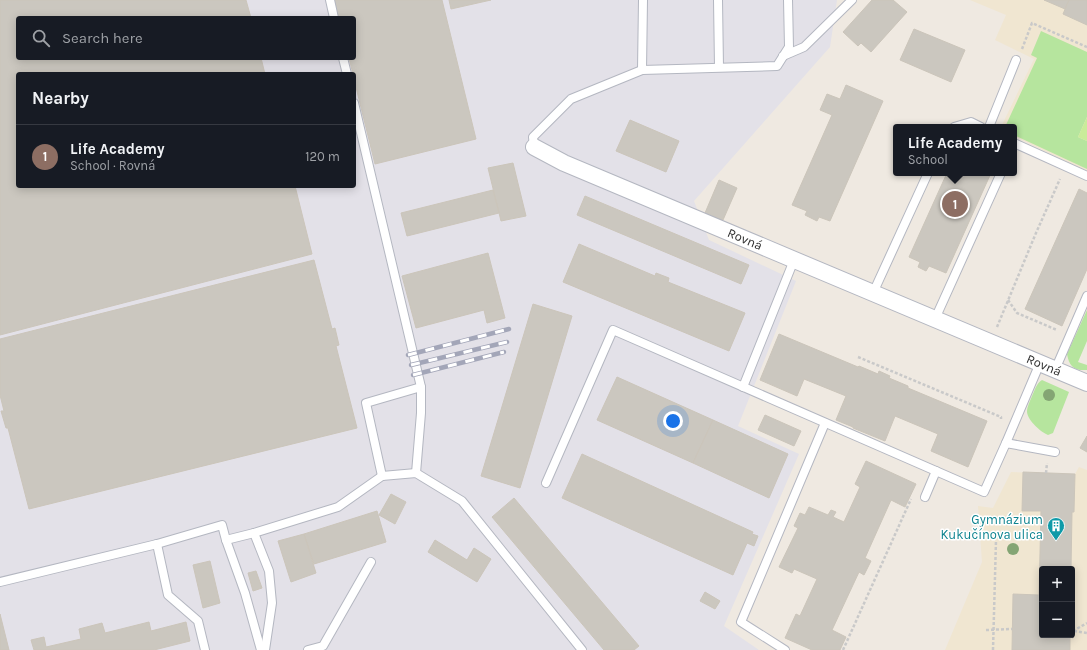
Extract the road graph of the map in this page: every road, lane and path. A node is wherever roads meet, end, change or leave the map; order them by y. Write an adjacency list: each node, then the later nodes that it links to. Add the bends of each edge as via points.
1 (330, 0): 6 (lane)
2 (643, 0): 12 (lane)
3 (718, 0): 11 (lane)
4 (788, 0): 8 (lane, via 789,47)
5 (852, 0): 8 (lane, via 804,47)
6 (334, 16)
7 (1087, 47): 10 (path, via 1032,23)
8 (782, 57): 11 (lane, Rovná, via 777,66)
9 (344, 60): 13 (lane)
10 (1016, 60): 17 (lane)
11 (719, 67): 12 (lane, Rovná)
12 (642, 70): 19 (lane, Rovná, via 571,99 533,138)
13 (346, 72)
14 (356, 111): 35 (lane)
15 (964, 124): 16 (lane)
16 (975, 124)
17 (990, 124)
18 (1017, 144): 20 (lane)
19 (534, 147): 24 (street, Rovná, via 564,163)
20 (1066, 166): 23 (lane); 27 (path)
21 (927, 176): 25 (lane)
22 (1000, 176): 28 (lane)
23 (1087, 176)
24 (794, 260): 25 (street, Rovná); 36 (lane)
25 (873, 293): 28 (street, Rovná)
26 (1087, 296): 29 (lane)
27 (1008, 300): 29 (path, via 1017,313); 30 (path)
28 (935, 319): 30 (street, Rovná)
29 (1069, 335): 33 (lane)
30 (990, 342): 32 (street, Rovná)
31 (858, 357): 38 (path, via 1001,417)
32 (1040, 363): 33 (street, Rovná); 39 (lane)
33 (1055, 370): 34 (street, Rovná)
34 (1087, 383)
35 (421, 387): 42 (lane); 43 (lane, via 366,403)
36 (743, 387): 37 (lane); 44 (lane, via 613,330)
37 (826, 423): 41 (lane); 63 (lane, via 740,622)
38 (998, 424)
39 (1006, 443): 40 (lane); 41 (lane, via 984,492)
40 (1055, 452)
41 (936, 471): 46 (lane)
42 (416, 473): 43 (lane); 62 (lane, via 462,501)
43 (382, 476): 47 (lane, via 338,507)
44 (546, 483)
45 (913, 495): 64 (path)
46 (925, 497)
47 (254, 532): 48 (lane); 60 (lane, via 269,571 272,603)
48 (226, 540): 50 (lane, via 222,525); 59 (lane, via 245,593)
49 (996, 540): 56 (path)
50 (157, 544): 52 (lane); 58 (lane, via 168,594 198,621)
51 (371, 562): 61 (lane, via 323,646)
52 (0, 582)
53 (1087, 623): 57 (path, via 1073,631)
54 (1012, 629): 56 (path)
55 (986, 630): 56 (path)
56 (994, 630): 65 (path)
57 (1087, 633)
58 (206, 650)
59 (260, 650)
60 (265, 650)
61 (308, 650)
62 (582, 650)
63 (785, 650)
64 (843, 650)
65 (993, 650)

